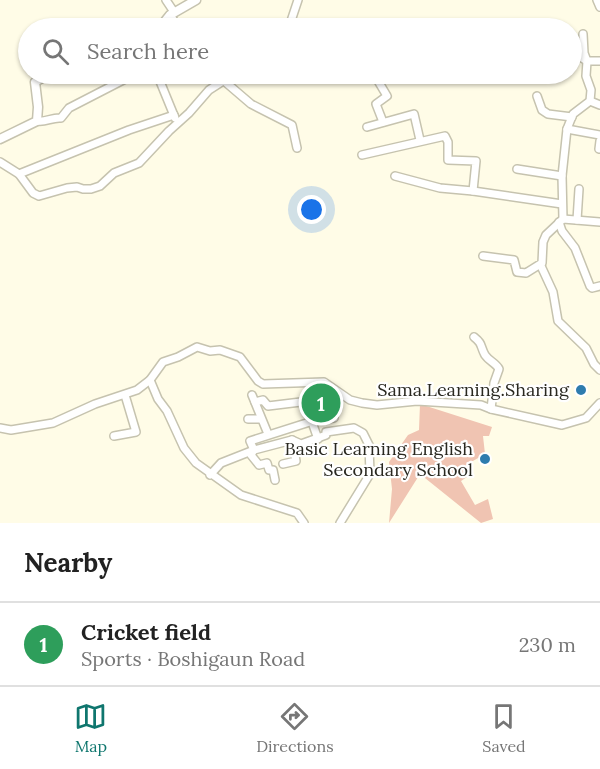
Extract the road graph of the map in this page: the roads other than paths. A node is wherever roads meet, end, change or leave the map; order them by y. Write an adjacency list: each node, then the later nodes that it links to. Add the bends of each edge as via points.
1 (166, 0): 6 (street)
2 (196, 0): 6 (street)
3 (298, 0): 9 (street)
4 (597, 0): 5 (street)
5 (600, 7)
6 (172, 14): 7 (street); 8 (street)
7 (168, 18)
8 (174, 18)
9 (292, 18)
10 (583, 34): 12 (street)
11 (582, 58): 12 (street)
12 (587, 61): 13 (street); 21 (street)
13 (600, 61)
14 (34, 84): 25 (street)
15 (116, 84): 25 (street, via 69,108 61,118)
16 (161, 84): 23 (street)
17 (218, 84): 27 (street)
18 (228, 84): 33 (street, via 251,104 292,125)
19 (380, 84): 26 (street, via 387,96 376,104)
20 (537, 96): 24 (street, via 542,110 548,114)
21 (590, 101): 22 (street); 24 (street)
22 (600, 105)
23 (174, 115): 27 (street); 37 (street)
24 (572, 117): 29 (street)
25 (37, 121): 31 (street)
26 (383, 122): 28 (street); 32 (street, via 414,114)
27 (177, 123): 37 (street, via 139,163 114,173 91,189 67,188 39,196)
28 (367, 127)
29 (567, 129): 30 (street); 39 (street)
30 (600, 135)
31 (0, 139)
32 (420, 140): 34 (street); 41 (street, via 445,136 448,160 476,161)
33 (297, 148)
34 (362, 155)
35 (0, 162): 37 (street)
36 (517, 169): 39 (street)
37 (19, 174)
38 (395, 176): 41 (street, via 440,188)
39 (562, 176): 42 (street)
40 (579, 189): 44 (street)
41 (473, 191): 42 (street)
42 (562, 204): 43 (street)
43 (561, 220): 44 (street); 47 (street, via 546,235); 48 (street, via 562,231 575,248 590,286)
44 (577, 220): 45 (street)
45 (600, 222)
46 (483, 256): 47 (street, via 514,260 517,272 521,273)
47 (541, 266): 50 (street, via 553,292 558,321 586,348)
48 (600, 286)
49 (474, 338): 54 (street, via 499,369)
50 (600, 370)
51 (150, 380): 52 (street); 54 (street, via 163,362 197,347 240,357 263,384 318,381 362,403 417,401 481,405); 66 (street, via 184,448)
52 (125, 394): 59 (street, via 53,423 11,430); 61 (street, via 136,432)
53 (600, 403): 54 (street, via 586,418 562,425)
54 (491, 410)
55 (334, 418): 58 (street)
56 (248, 419): 57 (street)
57 (261, 419): 58 (street, via 253,399 263,400 268,406 309,401); 60 (street)
58 (314, 421): 60 (street); 62 (street)
59 (0, 428)
60 (268, 434): 64 (street, via 250,441)
61 (114, 436)
62 (318, 439): 63 (street, via 301,444); 69 (street, via 326,432 354,428 363,433 369,445 370,474)
63 (292, 440): 64 (street); 65 (street, via 296,461)
64 (254, 450): 66 (street, via 221,463); 67 (street, via 250,455 253,460 259,465 267,463)
65 (283, 464)
66 (210, 475): 68 (street, via 242,495 297,513)
67 (275, 480)
68 (304, 523)
69 (340, 523)

